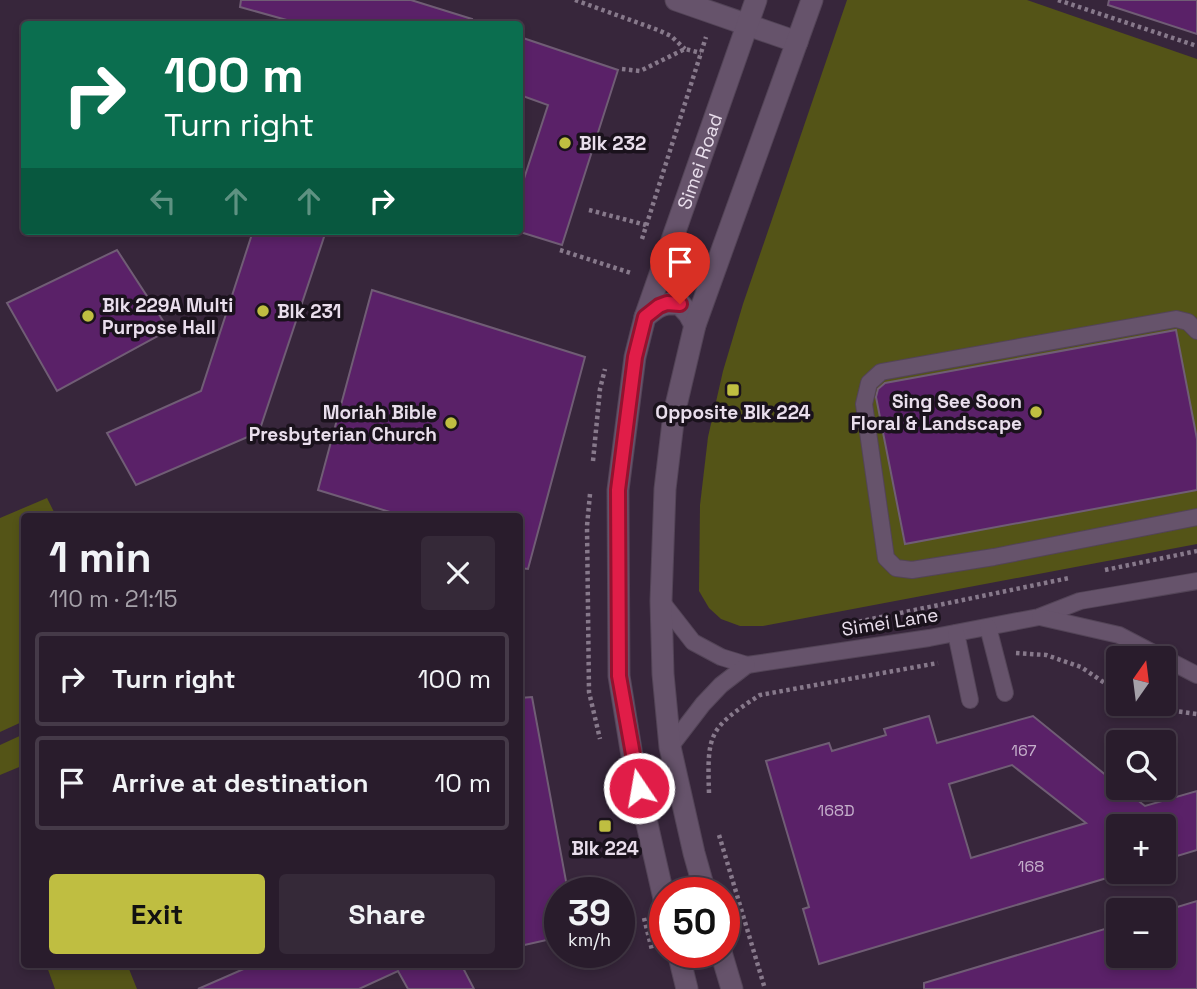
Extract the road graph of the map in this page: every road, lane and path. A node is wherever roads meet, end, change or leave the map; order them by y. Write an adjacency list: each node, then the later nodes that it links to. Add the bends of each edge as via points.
1 (575, 0): 9 (path, via 658,30)
2 (676, 0): 6 (main road)
3 (756, 0): 6 (main road, Simei Road)
4 (812, 0): 7 (main road)
5 (1058, 0): 8 (path)
6 (747, 24): 7 (main road); 16 (main road, Simei Road)
7 (797, 42): 17 (main road)
8 (1197, 46)
9 (685, 49): 10 (path); 11 (path, via 640,71)
10 (701, 52)
11 (622, 69)
12 (589, 211): 13 (path)
13 (646, 225)
14 (560, 250): 15 (path)
15 (631, 273)
16 (645, 317): 17 (main road, via 667,303 680,304); 43 (main road, Simei Road, via 635,357 618,490 619,676)
17 (695, 325): 24 (main road, via 674,414 665,489)
18 (1197, 331): 19 (lane, via 1176,319 881,372 869,383 864,404 886,558 896,568 912,570 994,557)
19 (1197, 517)
20 (1197, 551): 21 (path)
21 (1102, 571)
22 (1075, 577): 26 (path)
23 (1197, 581): 25 (lane, Simei Lane, via 1080,601)
24 (661, 601): 33 (lane, Simei Lane, via 693,642); 40 (main road)
25 (1039, 617): 27 (lane, Simei Lane); 29 (lane, Simei Lane, via 1119,635)
26 (846, 625)
27 (988, 627): 28 (lane, Simei Lane); 30 (lane)
28 (956, 633): 31 (lane); 33 (lane, Simei Lane)
29 (1140, 646)
30 (995, 652): 35 (path, via 1046,655 1081,667); 36 (lane)
31 (961, 659): 37 (lane); 41 (path, via 760,695 721,723 711,738)
32 (1176, 664): 34 (lane, Simei Lane)
33 (747, 665): 40 (lane, Simei Lane, via 703,704)
34 (1197, 675)
35 (1106, 684)
36 (1005, 693)
37 (970, 700)
38 (1176, 711): 39 (path)
39 (1197, 714)
40 (670, 747): 44 (main road)
41 (709, 802)
42 (717, 829): 49 (path)
43 (659, 877)
44 (701, 877)
45 (682, 968): 47 (main road)
46 (726, 968): 48 (main road)
47 (687, 989)
48 (732, 989)
49 (765, 989)

